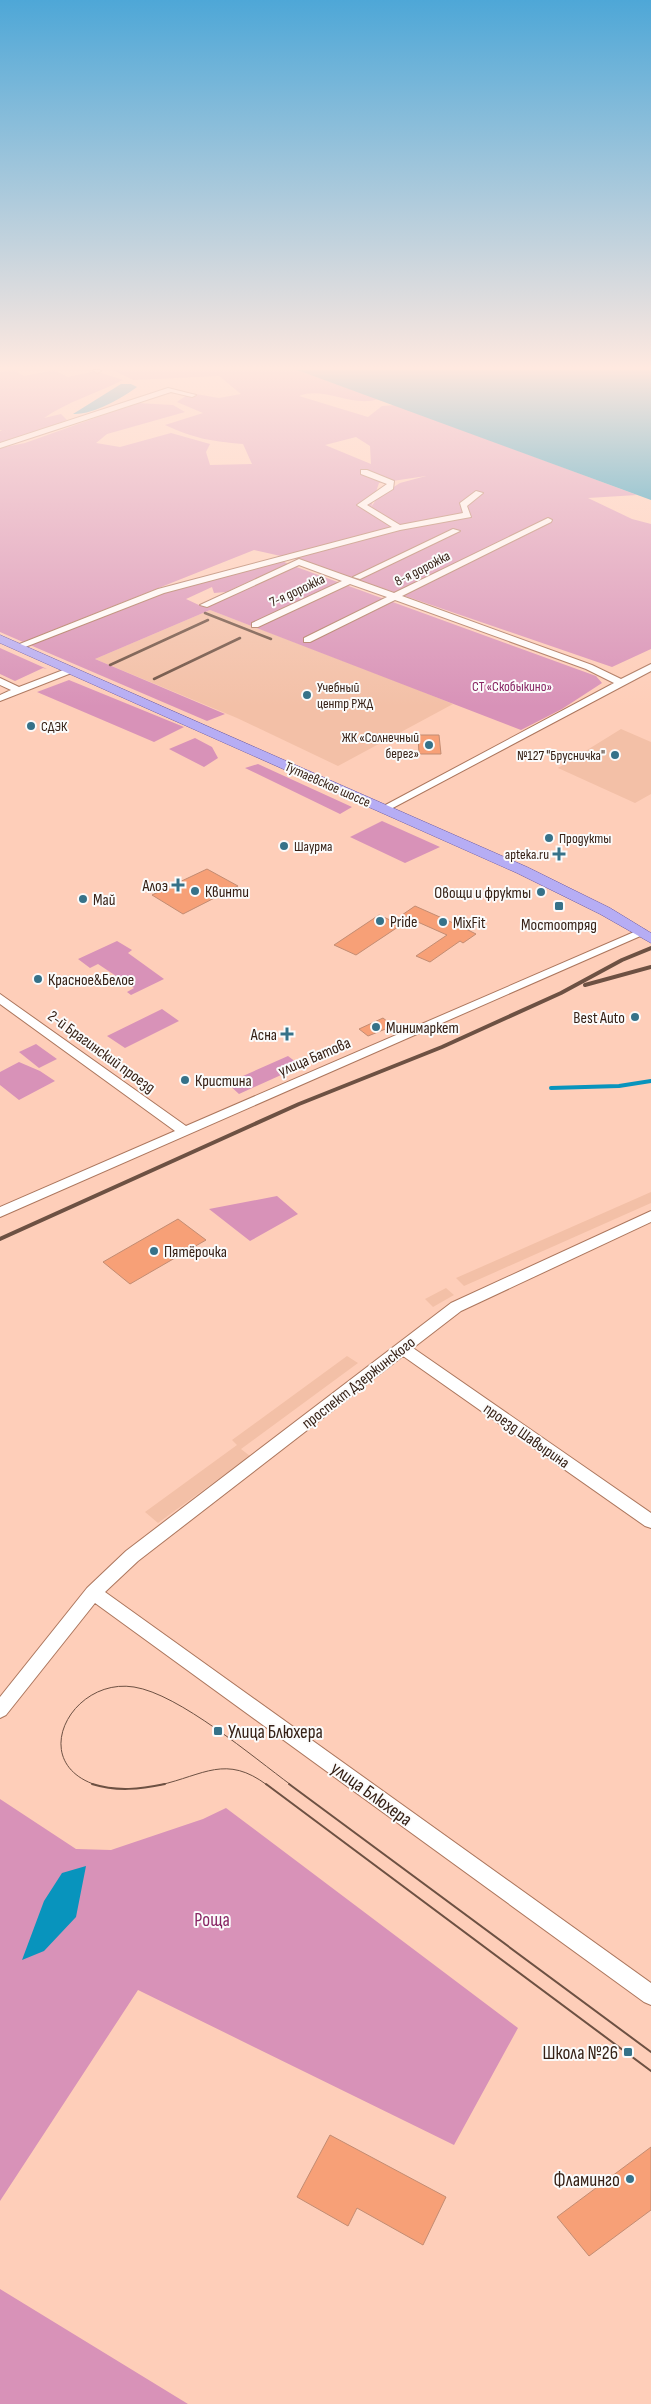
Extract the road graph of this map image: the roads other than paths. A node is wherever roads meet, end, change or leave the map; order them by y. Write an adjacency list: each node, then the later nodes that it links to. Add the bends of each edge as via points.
1 (389, 482): 4 (street, via 390,487 361,505)
2 (479, 493): 4 (street, via 463,505 468,515)
3 (548, 520): 7 (street, 8-я дорожка)
4 (399, 528): 12 (street, via 161,591)
5 (456, 531): 6 (street, 7-я дорожка)
6 (353, 579): 7 (street); 8 (street, 7-я дорожка, via 299,562); 9 (street, 7-я дорожка)
7 (394, 597): 11 (street, 8-я дорожка); 16 (street, via 589,666)
8 (204, 605)
9 (255, 625)
10 (0, 639): 12 (main road, Тутаевское шоссе)
11 (307, 640)
12 (17, 647): 14 (main road, Тутаевское шоссе)
13 (651, 667): 16 (street)
14 (72, 670): 17 (street); 19 (main road, Тутаевское шоссе)
15 (0, 682): 17 (street)
16 (620, 682): 19 (street)
17 (19, 691): 18 (street)
18 (0, 698)
19 (383, 809): 20 (main road, Тутаевское шоссе, via 561,888)
20 (646, 935): 22 (street, улица Батова)
21 (0, 998): 22 (street, 2-й Брагинский проезд)
22 (184, 1132): 23 (street, улица Батова)
23 (0, 1212)
24 (651, 1216): 25 (street, проспект Дзержинского, via 456,1307)
25 (403, 1348): 26 (street, проезд Шавырина); 27 (street, проспект Дзержинского, via 132,1556)
26 (651, 1522)
27 (93, 1593): 28 (street, проспект Дзержинского); 29 (street, улица Блюхера)
28 (0, 1710)
29 (651, 1995)

